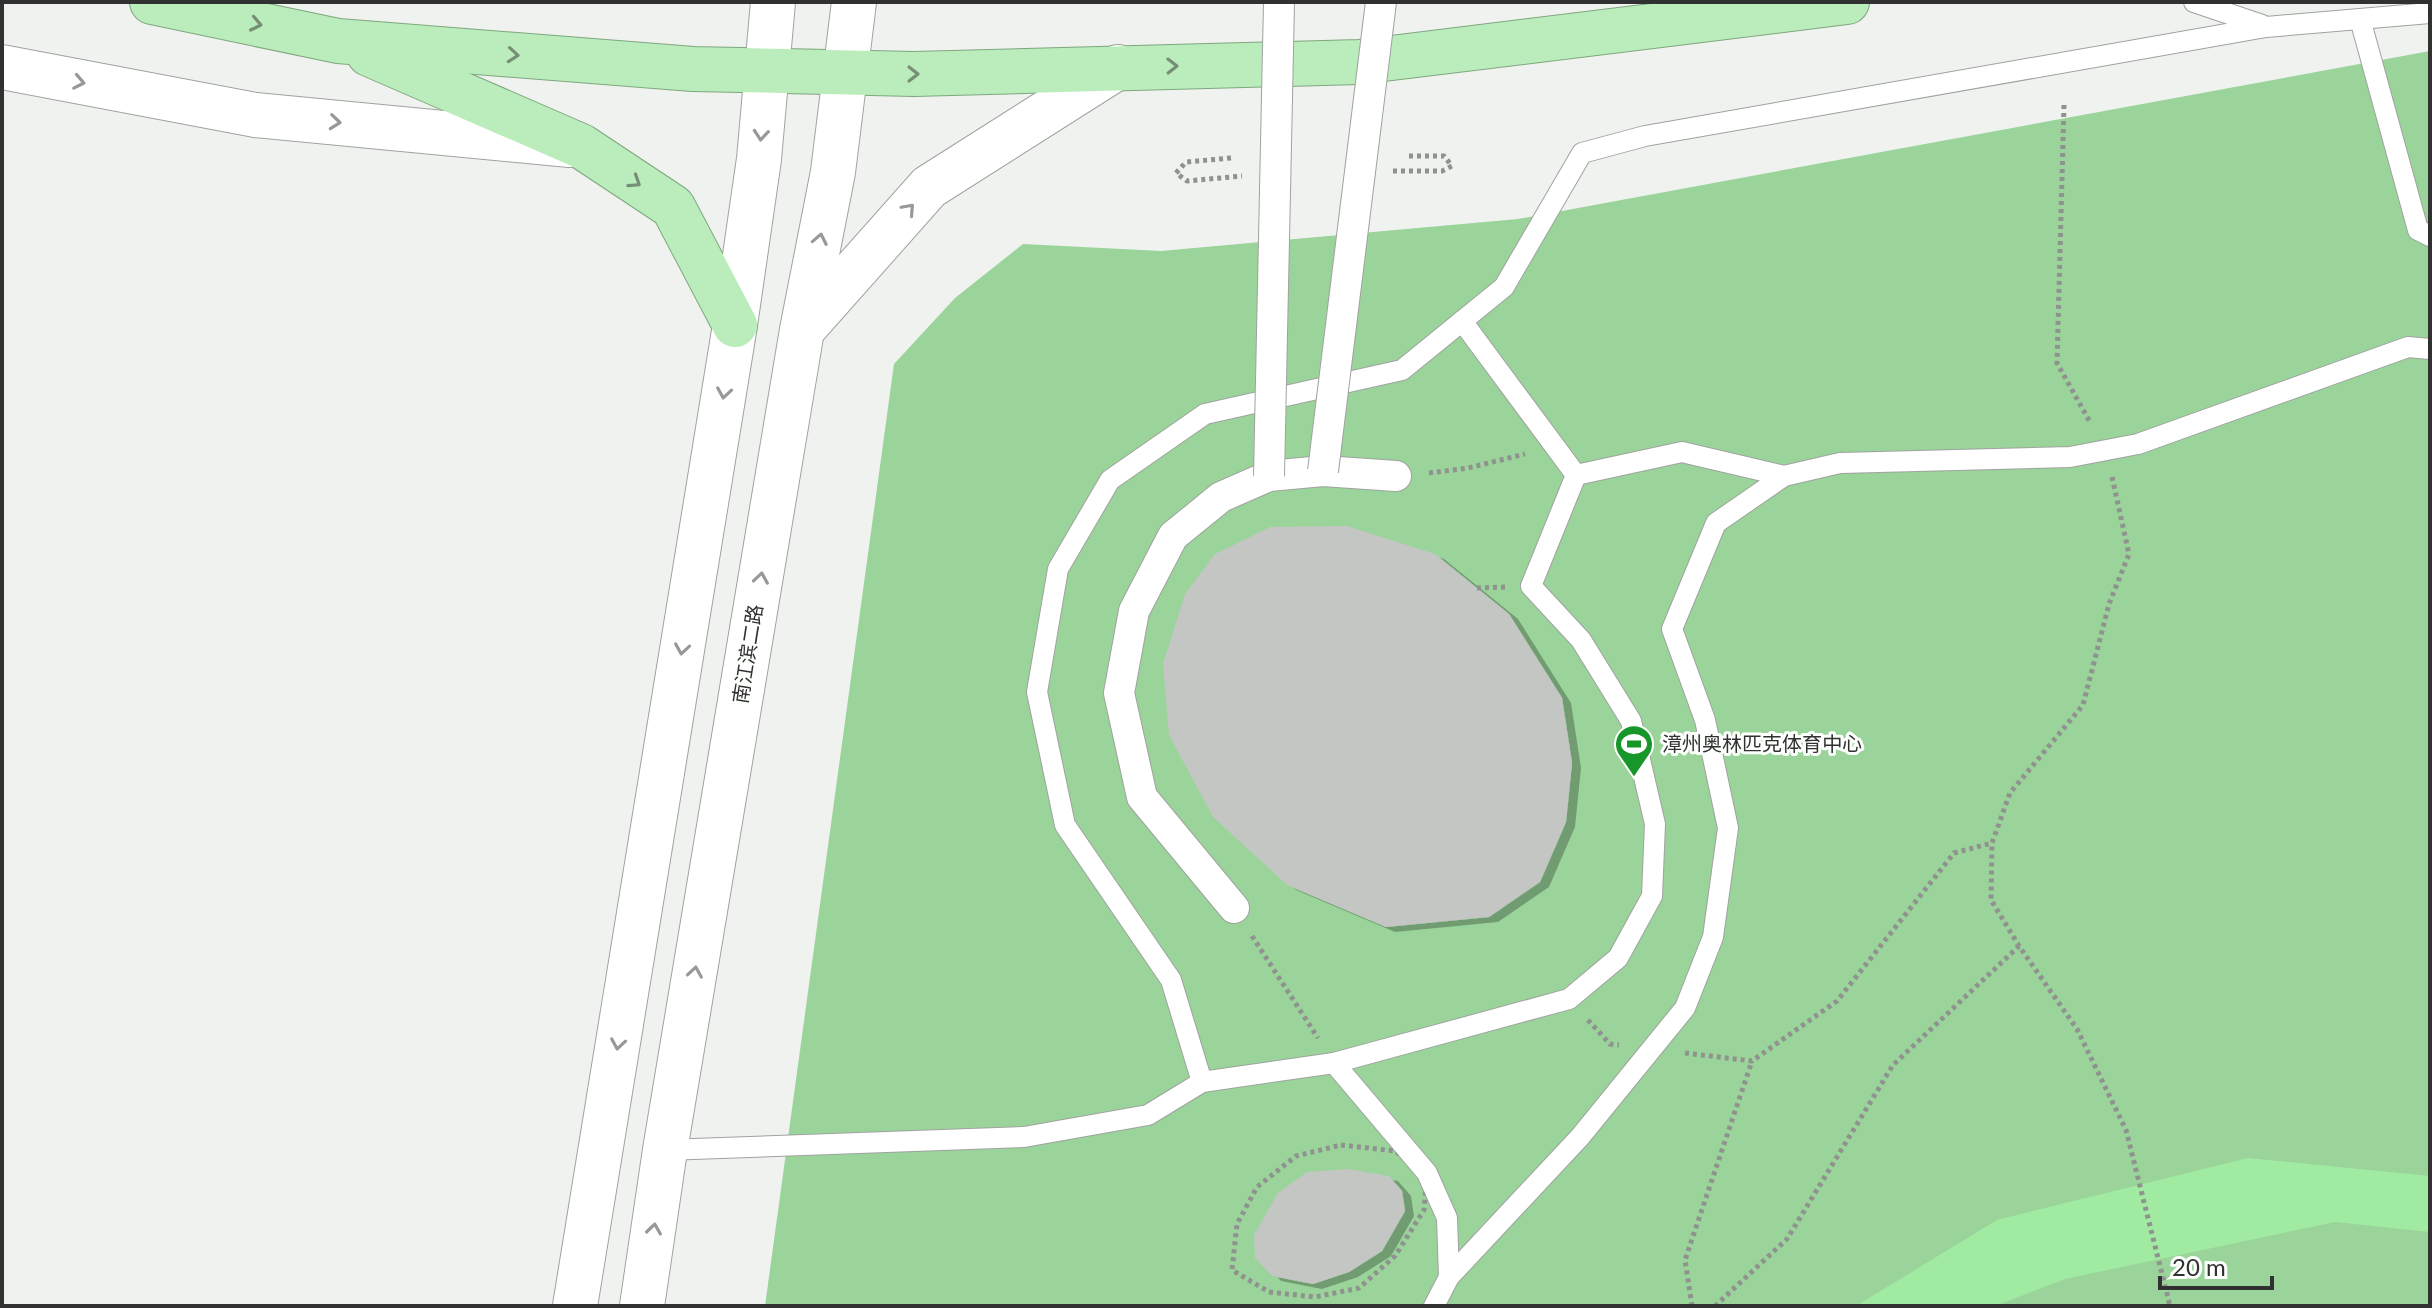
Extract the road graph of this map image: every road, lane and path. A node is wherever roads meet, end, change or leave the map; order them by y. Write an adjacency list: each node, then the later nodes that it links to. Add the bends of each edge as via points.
1 (152, 2): 11 (highway, one-way to 11)
2 (773, 2): 14 (street)
3 (854, 2): 15 (street, 南江滨二路)
4 (1279, 2): 21 (street, bridge)
5 (1381, 2): 20 (street, bridge)
6 (1847, 2): 13 (highway, one-way to 6, via 1359,62)
7 (2194, 2): 10 (lane)
8 (2430, 13): 9 (lane)
9 (2360, 19): 10 (lane); 22 (lane, via 2418,230)
10 (2266, 27): 23 (lane, via 1645,136 1582,153 1504,287)
11 (338, 41): 14 (highway, one-way to 14); 17 (highway)
12 (2, 67): 17 (street, one-way to 17, via 255,115)
13 (1118, 67): 15 (highway, one-way to 13); 25 (street, one-way to 13, via 929,187)
14 (767, 71): 15 (highway); 24 (street, one-way to 24)
15 (845, 73): 25 (street, 南江滨二路, one-way to 15, via 833,172)
16 (2064, 105): 28 (path, via 2057,363)
17 (581, 146): 24 (highway, one-way to 24, via 673,207)
18 (1408, 156): 20 (path, via 1444,156 1452,166 1442,171)
19 (1231, 158): 21 (path, via 1186,162 1176,173 1187,181)
20 (1360, 170): 29 (street, bridge)
21 (1275, 174): 31 (street, bridge)
22 (2430, 236)
23 (1462, 321): 27 (lane); 41 (lane, via 1402,370 1205,414 1110,480 1058,569 1037,692 1065,825 1171,980)
24 (735, 325): 45 (street, one-way to 45)
25 (802, 330): 42 (street, 南江滨二路, one-way to 25)
26 (2430, 349): 28 (lane, via 2408,347 2138,444)
27 (1554, 446): 30 (lane); 32 (path, via 1468,468)
28 (2106, 450): 33 (lane, via 2070,457 1840,463); 34 (path, via 2129,554 2109,604 2083,705 2010,793)
29 (1323, 471): 31 (street); 32 (street)
30 (1576, 475): 33 (lane, via 1682,452); 37 (lane, via 1531,586 1581,640 1631,721 1655,824 1652,896 1618,958)
31 (1269, 476): 35 (street, via 1221,497 1173,536 1134,611 1119,693 1142,797)
32 (1396, 476)
33 (1784, 476): 38 (lane, via 1716,523 1672,629 1705,720 1728,828 1713,937 1685,1008)
34 (1992, 843): 36 (path, via 1991,900); 39 (path, via 1954,853 1837,1001)
35 (1234, 908): 40 (path)
36 (2019, 946): 49 (path, via 1893,1065 1787,1239); 50 (path, via 2077,1029 2126,1130)
37 (1569, 999): 38 (path, via 1610,1044); 40 (lane)
38 (1652, 1049): 39 (path); 44 (lane, via 1580,1137)
39 (1752, 1061): 48 (path, via 1685,1260)
40 (1334, 1063): 41 (lane); 43 (lane)
41 (1202, 1082): 42 (lane, via 1148,1115 1024,1137)
42 (665, 1150): 46 (street, 南江滨二路, one-way to 42)
43 (1427, 1173): 43 (path, via 1395,1151 1341,1145 1296,1156 1257,1187 1237,1224 1232,1270 1269,1292 1315,1297 1359,1288 1395,1256 1424,1210); 44 (lane, via 1447,1218)
44 (1449, 1277): 47 (lane)
45 (575, 1306)
46 (642, 1306)
47 (1434, 1306)
48 (1692, 1306)
49 (1715, 1306)
50 (2170, 1306)

